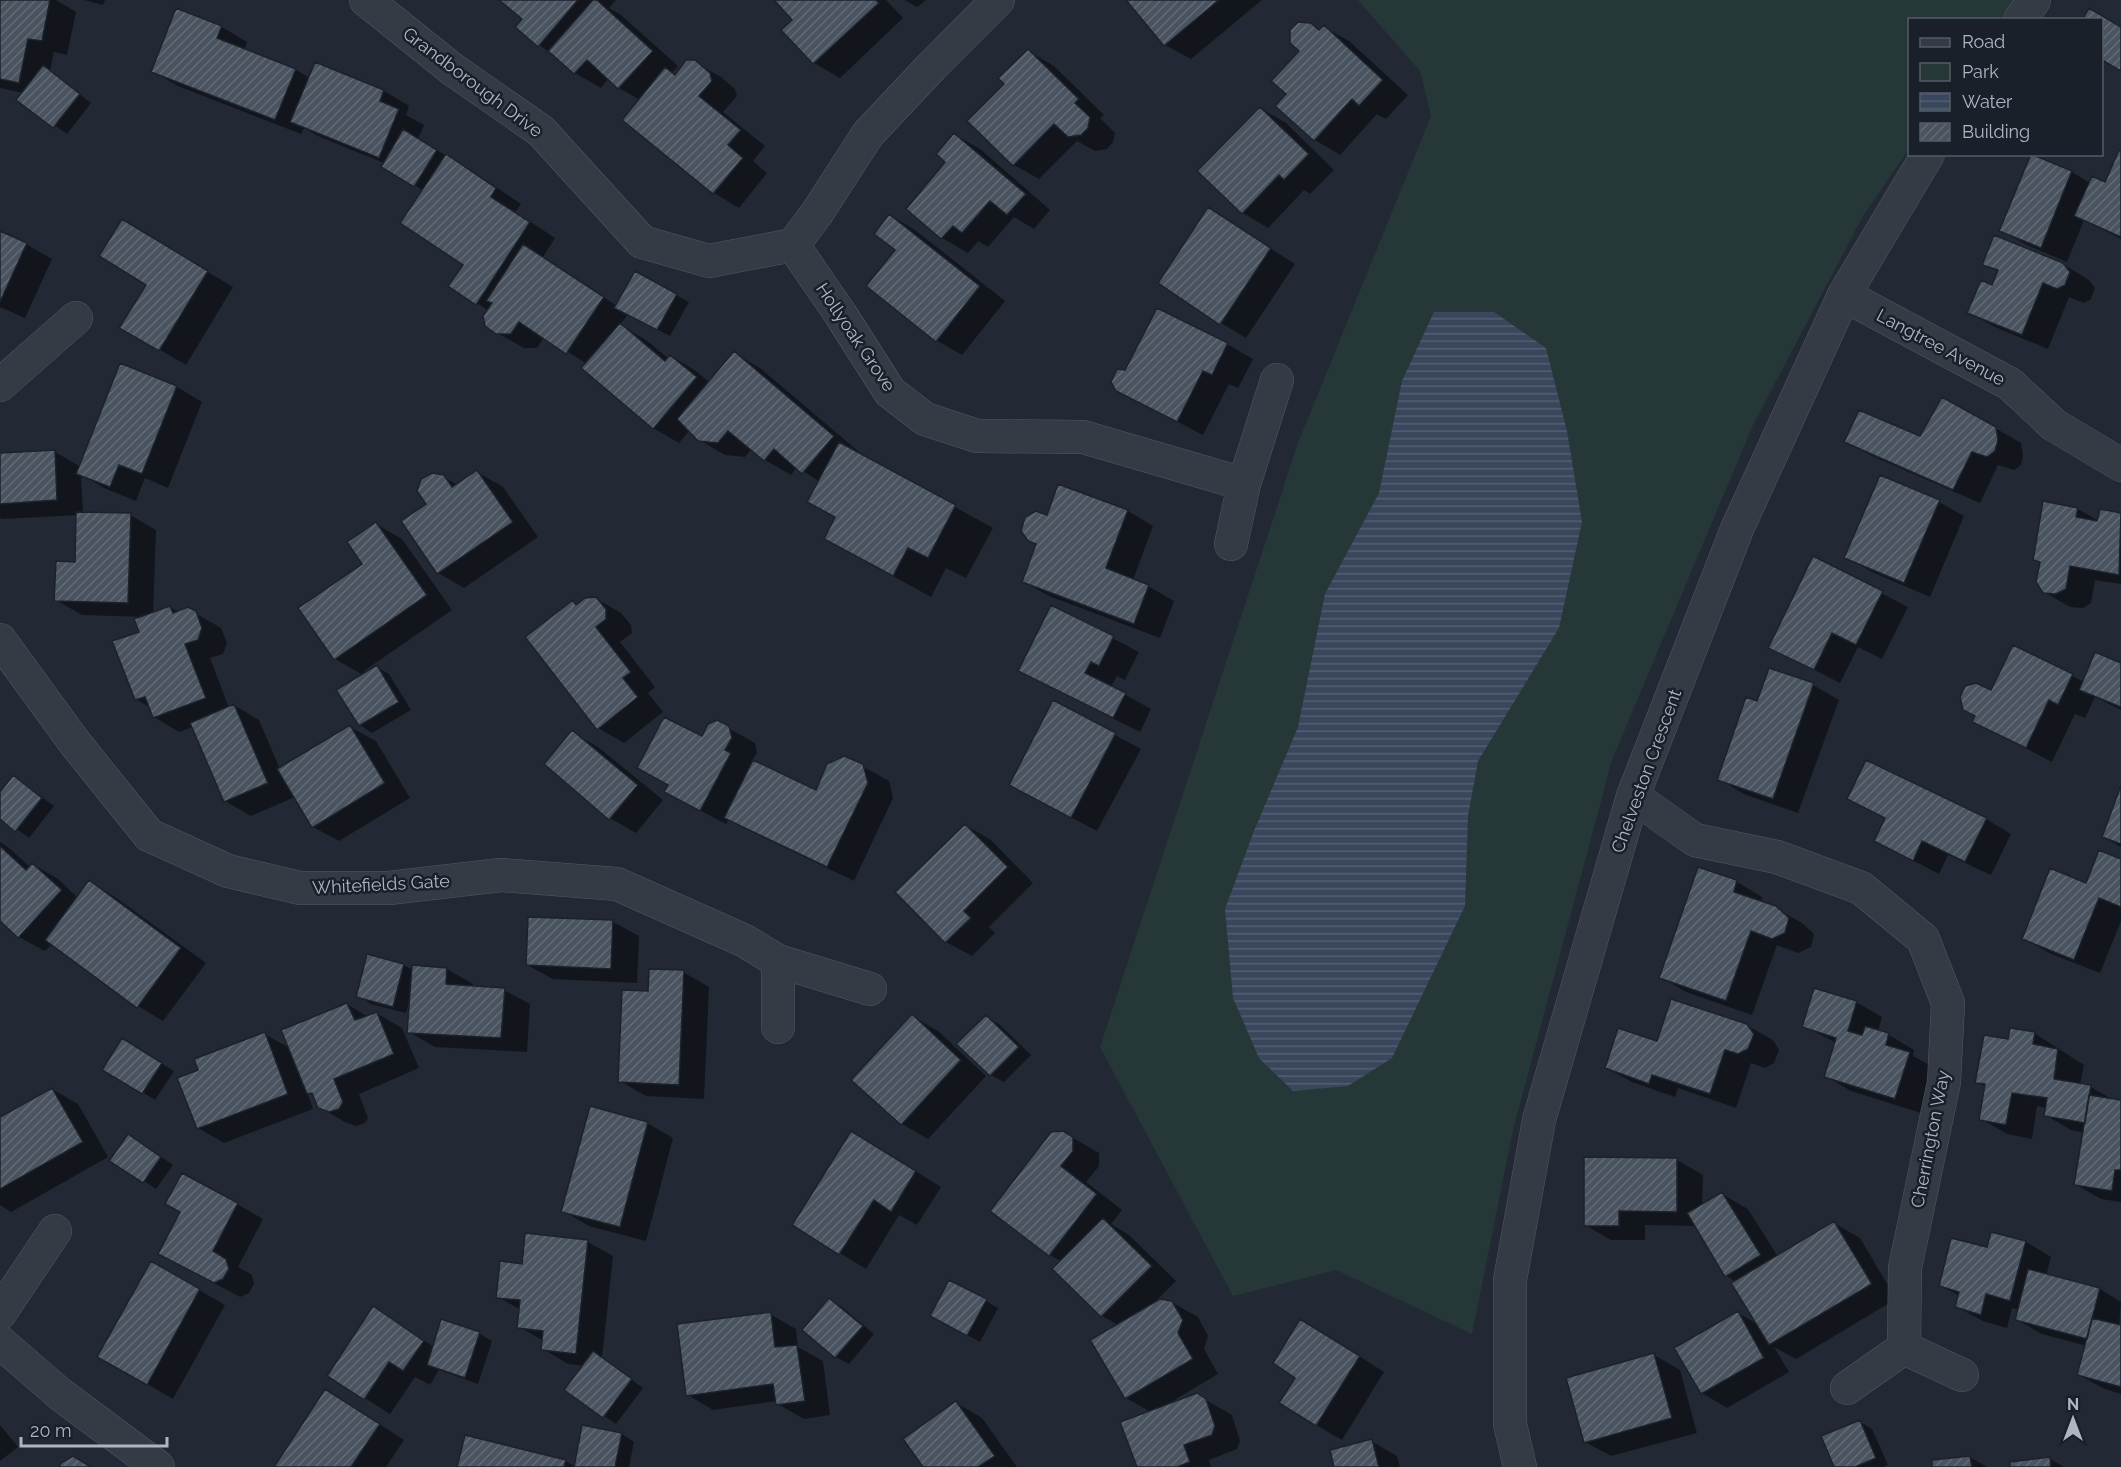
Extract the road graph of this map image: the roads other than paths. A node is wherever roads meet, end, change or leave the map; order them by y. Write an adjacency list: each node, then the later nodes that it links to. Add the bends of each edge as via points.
1 (366, 0): 6 (street, Grandborough Drive, via 452,69 541,131 642,242 709,261)
2 (999, 0): 6 (street, via 868,134)
3 (2034, 0): 4 (street)
4 (2021, 18)
5 (1927, 156): 7 (street, Chelveston Crescent)
6 (793, 245): 12 (street, Hollyoak Grove, via 890,392 925,418 977,436 1083,437)
7 (1844, 295): 11 (street, Langtree Avenue, via 2010,384 2054,425); 15 (street, Chelveston Crescent, via 1737,529)
8 (76, 318): 10 (street)
9 (1277, 380): 12 (street)
10 (0, 385)
11 (2121, 465)
12 (1244, 484): 13 (street)
13 (1231, 544)
14 (0, 640): 16 (street, Whitefields Gate, via 149,835 228,871 300,888 389,888 501,875 617,884 745,941)
15 (1633, 796): 22 (street, Cherrington Way, via 1695,840 1777,857 1861,888 1923,939 1948,1004 1944,1082 1905,1268); 26 (street, Chelveston Crescent, via 1539,1120 1510,1280 1510,1424)
16 (778, 961): 17 (street, Whitefields Gate); 18 (street)
17 (870, 989)
18 (778, 1027)
19 (55, 1231): 20 (street)
20 (0, 1313)
21 (0, 1342): 25 (street, via 60,1394)
22 (1904, 1348): 23 (street); 24 (street)
23 (1962, 1375)
24 (1847, 1388)
25 (158, 1467)
26 (1520, 1467)

